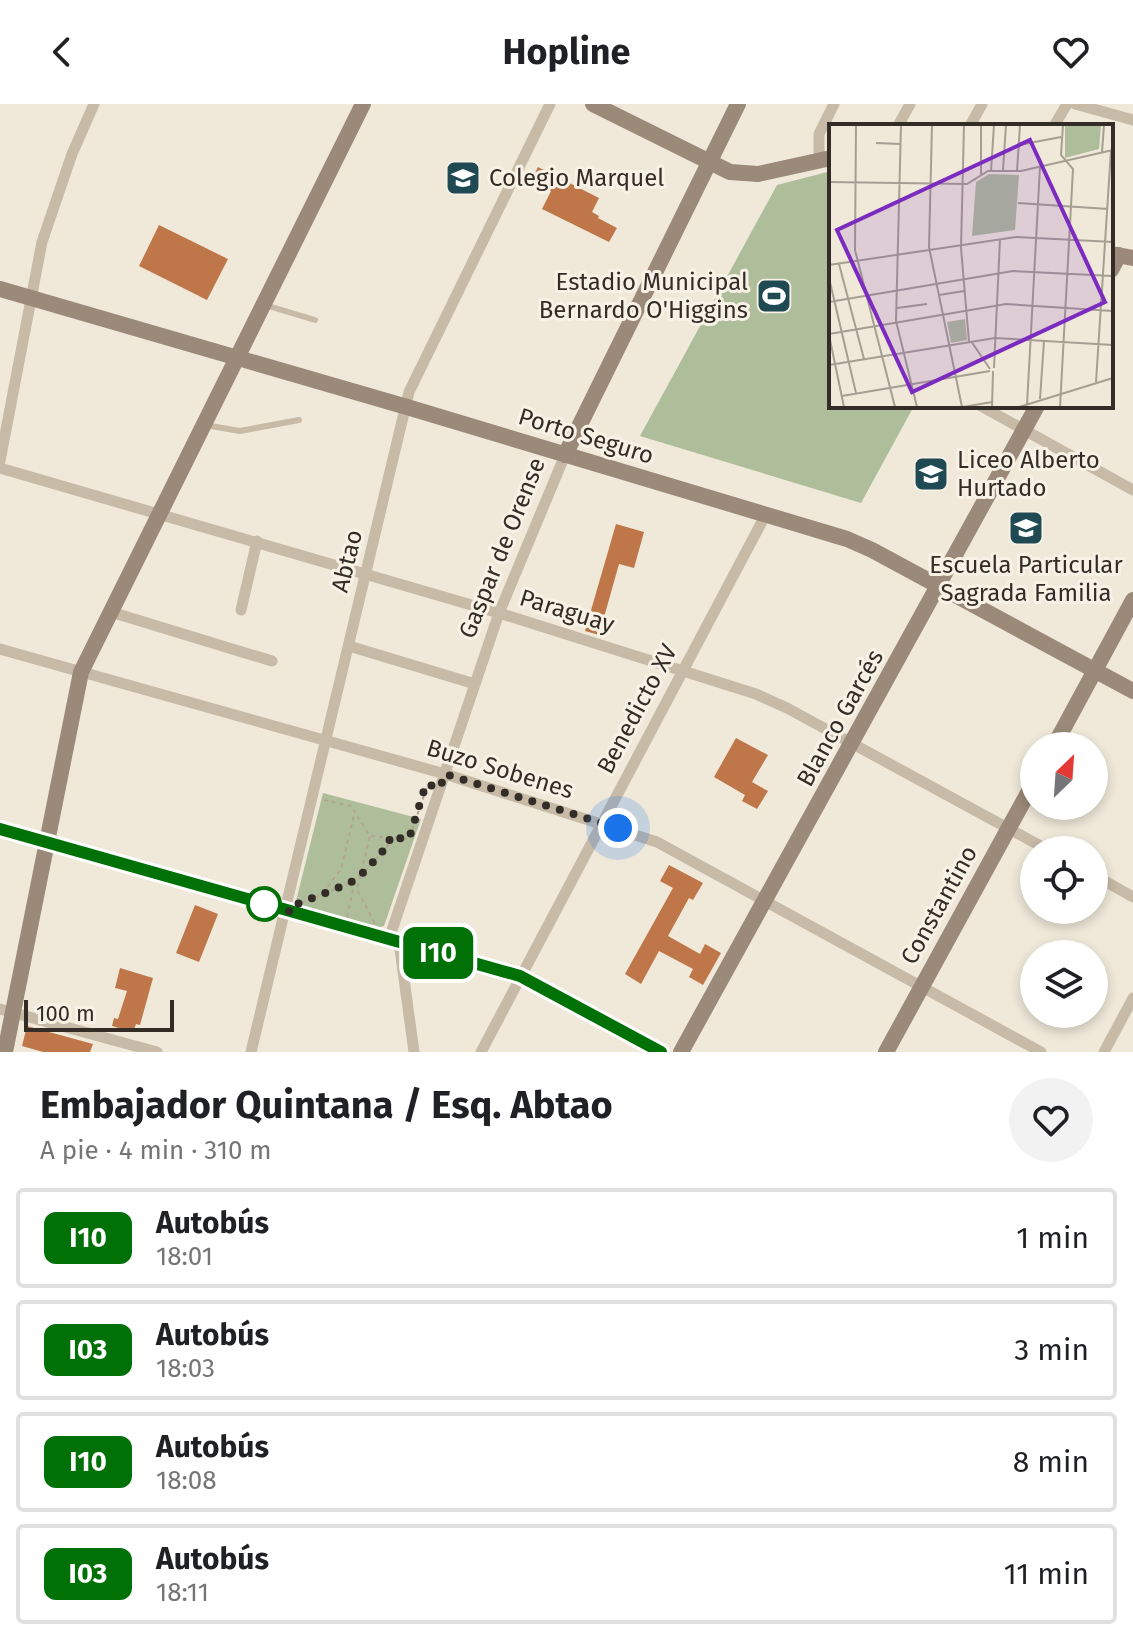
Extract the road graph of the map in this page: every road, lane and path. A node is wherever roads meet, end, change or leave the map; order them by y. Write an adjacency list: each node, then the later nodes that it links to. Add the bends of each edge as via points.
1 (94, 104): 18 (street, via 51,210)
2 (363, 104): 19 (street)
3 (550, 104): 22 (street, Abtao, via 417,374)
4 (593, 104): 16 (street)
5 (738, 104): 16 (street, Gaspar de Orense)
6 (834, 104): 15 (street, via 819,134)
7 (910, 104): 12 (street)
8 (982, 104): 13 (street)
9 (1067, 104): 14 (street)
10 (1075, 104): 11 (street)
11 (1133, 120)
12 (899, 124)
13 (971, 124)
14 (1055, 124)
15 (825, 159): 16 (street, via 750,174)
16 (709, 162): 28 (street, Gaspar de Orense)
17 (0, 289): 18 (street, Porto Seguro)
18 (30, 298): 21 (street, Porto Seguro); 29 (street)
19 (263, 305): 20 (lane); 21 (street)
20 (315, 320)
21 (237, 359): 22 (street, Porto Seguro); 26 (street)
22 (407, 407): 28 (street, Porto Seguro); 35 (street, Abtao)
23 (985, 408): 27 (street)
24 (1036, 408): 27 (street, Blanco Garcés)
25 (299, 420): 26 (lane, via 240,431)
26 (204, 425): 32 (street)
27 (1024, 430): 31 (street); 36 (street, Blanco Garcés)
28 (565, 455): 33 (street, Porto Seguro); 40 (street, Gaspar de Orense)
29 (0, 461)
30 (0, 468): 32 (street, Paraguay)
31 (1133, 490)
32 (159, 513): 34 (street, Paraguay); 39 (street)
33 (766, 514): 36 (street, Porto Seguro, via 855,542); 44 (street, Benedicto XV)
34 (257, 541): 35 (street, Paraguay); 38 (street)
35 (367, 573): 40 (street, Paraguay); 41 (street, Abtao)
36 (939, 586): 45 (street, Porto Seguro); 51 (street, Blanco Garcés)
37 (1133, 600): 45 (street)
38 (241, 610)
39 (111, 612): 43 (street); 46 (street)
40 (499, 613): 44 (street, Paraguay); 47 (street, Gaspar de Orense)
41 (349, 646): 47 (street); 50 (street, Abtao)
42 (0, 649): 46 (street, Buzo Sobenes)
43 (272, 661)
44 (683, 670): 51 (street, Paraguay, via 764,697); 57 (street, Benedicto XV)
45 (1095, 671): 48 (street, Porto Seguro); 49 (street)
46 (81, 672): 50 (street, Buzo Sobenes); 63 (street)
47 (475, 684): 52 (street, Gaspar de Orense)
48 (1133, 691)
49 (1062, 732)
50 (327, 740): 52 (street, Buzo Sobenes); 54 (street, Abtao)
51 (853, 744): 58 (street, Paraguay); 69 (street, Blanco Garcés)
52 (445, 774): 53 (street, Gaspar de Orense); 57 (street, Buzo Sobenes)
53 (440, 788): 62 (path, via 426,784 409,839); 72 (street, Gaspar de Orense)
54 (313, 797): 56 (path, via 351,806); 70 (street, Abtao)
55 (1020, 808): 58 (street, Constantino)
56 (355, 812): 60 (path); 67 (path, via 341,869)
57 (601, 823): 69 (street, Buzo Sobenes, via 666,846); 73 (street, Benedicto XV)
58 (1009, 828): 61 (street, Paraguay); 74 (street, Constantino)
59 (0, 829): 63 (street)
60 (370, 836): 62 (path); 64 (path)
61 (1023, 836)
62 (389, 837): 64 (path, via 390,843)
63 (46, 841): 70 (street); 76 (street)
64 (361, 875): 65 (path); 72 (path, via 357,889)
65 (355, 879): 67 (path); 71 (path)
66 (1108, 883): 68 (street)
67 (322, 894): 70 (path)
68 (1133, 897)
69 (767, 902): 74 (street, Buzo Sobenes); 83 (street, Blanco Garcés)
70 (288, 911): 72 (street); 79 (street, Abtao)
71 (346, 922)
72 (389, 939): 73 (street); 80 (street, Gaspar de Orense)
73 (520, 976): 81 (street, Benedicto XV); 82 (street)
74 (922, 987): 84 (street, Constantino); 85 (street, Buzo Sobenes)
75 (1133, 998): 86 (street)
76 (6, 1010): 77 (street); 78 (street)
77 (5, 1052)
78 (157, 1052)
79 (251, 1052)
80 (414, 1052)
81 (481, 1052)
82 (661, 1052)
83 (681, 1052)
84 (886, 1052)
85 (1041, 1052)
86 (1104, 1052)

